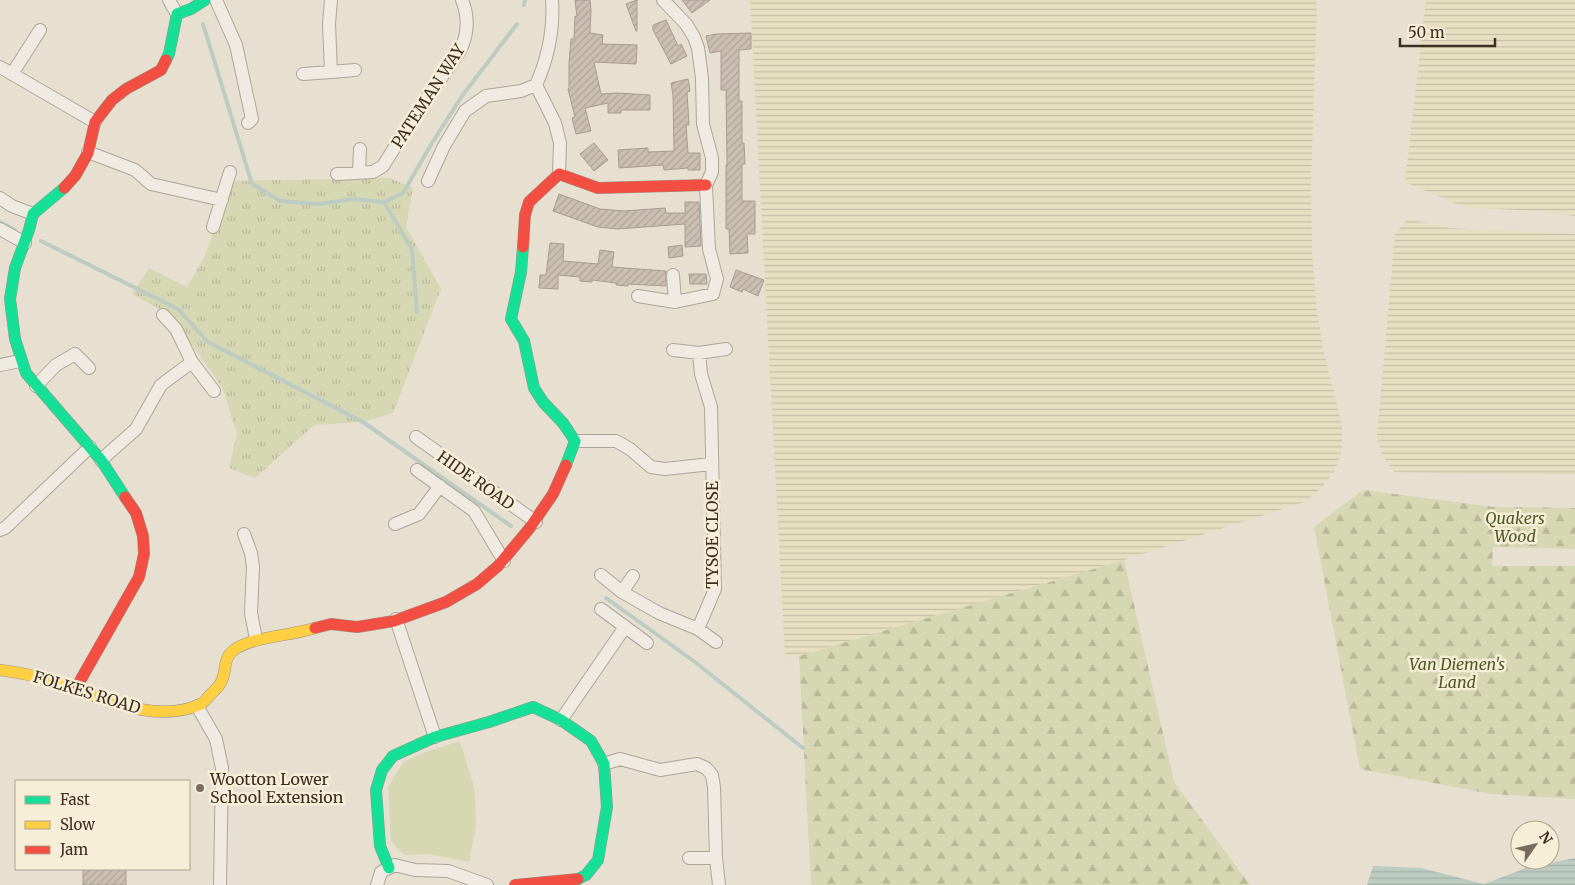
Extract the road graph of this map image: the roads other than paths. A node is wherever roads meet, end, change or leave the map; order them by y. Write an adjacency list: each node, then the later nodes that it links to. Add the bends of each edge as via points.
1 (169, 0): 8 (street)
2 (205, 0): 8 (street)
3 (216, 0): 17 (street, via 236,45 252,119)
4 (331, 0): 12 (street)
5 (462, 0): 21 (street, PATEMAN WAY, via 467,25 461,49 383,166 373,172)
6 (552, 0): 15 (street, via 554,20 546,62)
7 (663, 0): 25 (street, via 686,24 698,48 703,124 712,158 712,172)
8 (177, 14): 16 (street, via 169,54 161,70 112,100)
9 (40, 30): 13 (street)
10 (0, 67): 13 (street)
11 (355, 70): 12 (street)
12 (331, 72): 14 (street)
13 (12, 74): 16 (street)
14 (303, 74)
15 (536, 85): 23 (street, via 555,123 560,143); 24 (street, via 522,91 486,96 465,111)
16 (95, 122): 19 (street)
17 (248, 123)
18 (360, 149): 21 (street)
19 (88, 152): 27 (street, via 135,170 151,184); 28 (street, via 68,185)
20 (230, 172): 27 (street)
21 (359, 172): 22 (street, PATEMAN WAY)
22 (337, 174)
23 (559, 174): 25 (street, via 598,188); 46 (street, via 529,202 521,272 511,319 524,341 534,388)
24 (428, 181)
25 (706, 185): 34 (street, via 709,248 717,279 713,294)
26 (0, 198): 28 (street)
27 (222, 200): 29 (street)
28 (33, 214): 31 (street)
29 (213, 227)
30 (0, 229): 31 (street)
31 (24, 243): 39 (street, via 12,276 11,289 11,313)
32 (673, 275): 34 (street)
33 (638, 296): 34 (street)
34 (675, 302)
35 (163, 315): 40 (street, via 176,329)
36 (726, 349): 38 (street)
37 (673, 350): 38 (street)
38 (699, 353): 49 (street, via 701,374 711,407)
39 (20, 360): 41 (street); 43 (street)
40 (192, 362): 44 (street); 48 (street, via 162,385 136,430)
41 (0, 365)
42 (89, 368): 43 (street, via 75,354 56,365)
43 (36, 386): 47 (street)
44 (214, 391)
45 (416, 437): 52 (street, HIDE ROAD)
46 (575, 441): 49 (street, TYSOE CLOSE, via 616,441 651,467 665,469); 52 (street, FOLKES ROAD, via 568,466)
47 (90, 447): 48 (street); 54 (street, via 6,528)
48 (101, 460): 68 (street, via 136,513 144,554 134,588)
49 (712, 464): 63 (street, TYSOE CLOSE, via 715,589)
50 (417, 470): 51 (street)
51 (440, 486): 53 (street, via 419,514); 56 (street, via 474,511)
52 (536, 522): 56 (street, FOLKES ROAD)
53 (396, 524)
54 (0, 530)
55 (244, 534): 64 (street, via 253,568 251,613)
56 (504, 561): 61 (street, FOLKES ROAD, via 448,602)
57 (601, 575): 59 (street)
58 (633, 576): 59 (street)
59 (622, 592): 63 (street, via 659,613)
60 (601, 609): 62 (street)
61 (396, 619): 64 (street, FOLKES ROAD, via 361,628 328,624 293,634); 71 (street)
62 (625, 628): 66 (street); 70 (street)
63 (698, 629): 65 (street)
64 (256, 639): 69 (street, FOLKES ROAD, via 227,656 226,673 219,687)
65 (716, 642)
66 (647, 643)
67 (0, 670): 68 (street, FOLKES ROAD, via 38,676)
68 (76, 688): 69 (street, FOLKES ROAD, via 129,707 148,710 178,712)
69 (197, 706): 76 (street, via 216,739 222,768)
70 (561, 720): 71 (street, via 533,707); 72 (street, via 591,742)
71 (435, 737): 75 (street, via 393,756 382,770 376,790 376,813 380,846)
72 (604, 764): 74 (street, via 620,758 660,770 697,764 706,768 712,775 714,787); 79 (street, via 607,807 598,860 586,875 574,880)
73 (689, 858): 74 (street)
74 (716, 858): 80 (street)
75 (390, 868): 77 (street, via 381,872); 78 (street, via 395,865 415,870 448,870)
76 (220, 885)
77 (377, 885)
78 (487, 885)
79 (515, 885)
80 (719, 885)

